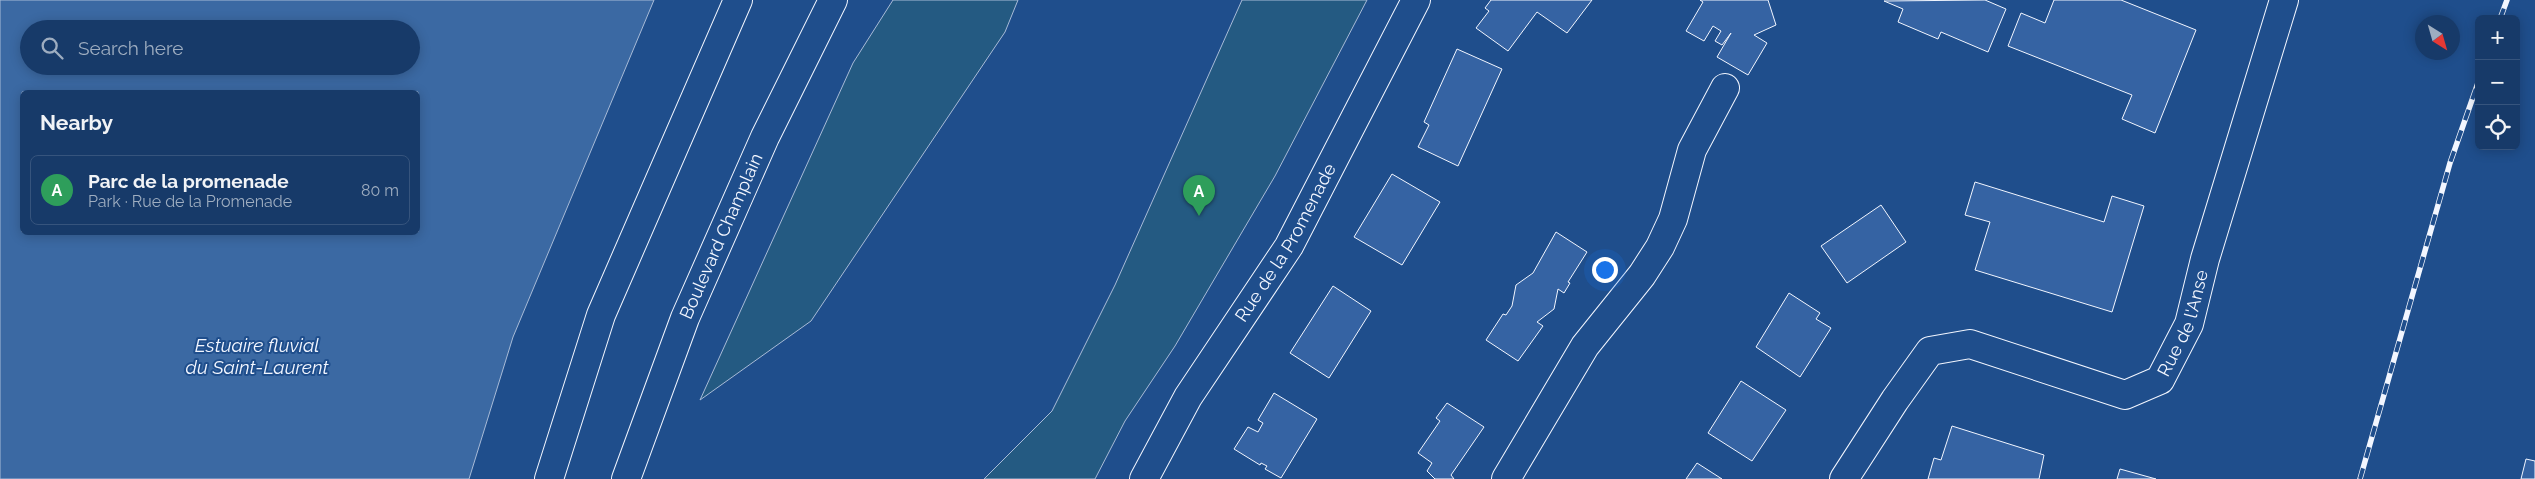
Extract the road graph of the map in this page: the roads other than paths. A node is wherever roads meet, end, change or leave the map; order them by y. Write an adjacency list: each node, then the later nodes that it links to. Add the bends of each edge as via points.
1 (738, 0): 6 (street, via 601,315)
2 (833, 0): 7 (street, Boulevard Champlain, via 765,137 689,309)
3 (1416, 0): 8 (street, Rue de la Promenade, via 1289,246 1188,397)
4 (2284, 0): 10 (street, Rue de l'Anse, via 2205,259 2189,324 2160,380 2125,396 1970,344 1930,351)
5 (1725, 88): 9 (street, via 1692,150 1673,219 1660,247 1642,275 1585,346)
6 (549, 479)
7 (626, 479)
8 (1144, 479)
9 (1506, 479)
10 (1844, 479)

